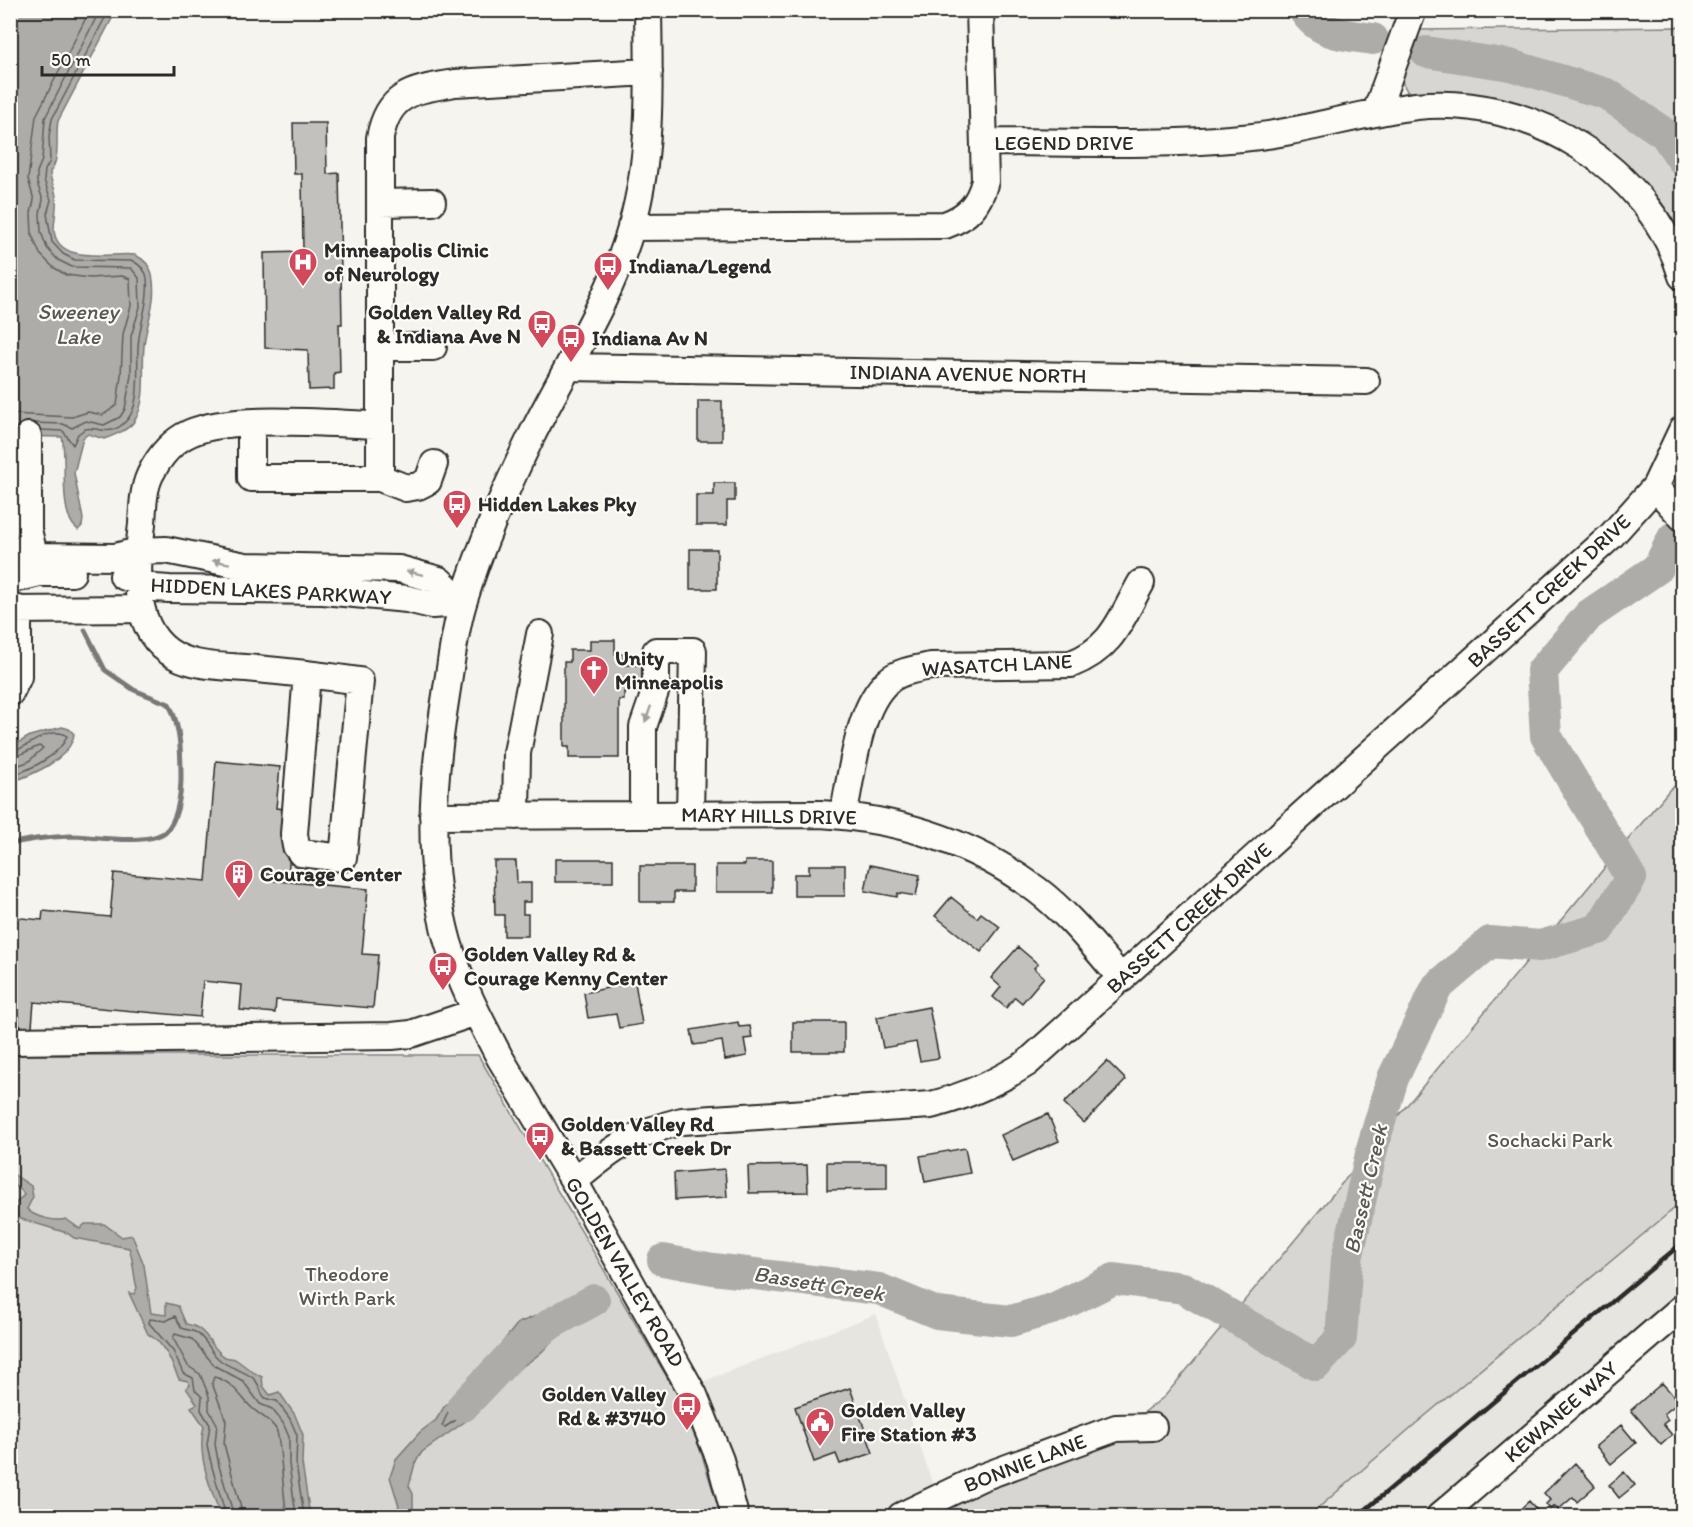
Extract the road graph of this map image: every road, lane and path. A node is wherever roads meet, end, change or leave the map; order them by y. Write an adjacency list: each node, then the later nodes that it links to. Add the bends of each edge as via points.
1 (648, 10): 4 (street, GOLDEN VALLEY ROAD)
2 (980, 10): 6 (street)
3 (1413, 10): 5 (street)
4 (648, 72): 8 (street, via 455,83 407,94 391,108 382,124); 9 (street, GOLDEN VALLEY ROAD, via 647,143)
5 (1376, 112): 6 (street, LEGEND DRIVE, via 1250,137 1198,142); 10 (street, via 1418,106 1462,106 1543,126 1580,145 1614,171 1642,201 1665,234)
6 (984, 142): 9 (street, LEGEND DRIVE, via 985,181 981,196 961,220 945,225)
7 (432, 202): 8 (street)
8 (380, 203): 11 (street)
9 (631, 227): 13 (street, GOLDEN VALLEY ROAD, via 609,290)
10 (1683, 276)
11 (380, 347): 12 (street); 16 (street)
12 (433, 347)
13 (569, 367): 14 (street, INDIANA AVENUE NORTH); 28 (street, GOLDEN VALLEY ROAD, via 499,507)
14 (1366, 381)
15 (251, 423): 16 (street); 20 (street, via 251,478); 23 (street, via 206,427 188,434 160,456 144,496)
16 (380, 425): 20 (street)
17 (1683, 430): 21 (street, BASSETT CREEK DRIVE)
18 (28, 436): 24 (street)
19 (434, 464): 20 (street, via 428,481 418,486 393,485)
20 (380, 478)
21 (1655, 487): 22 (street); 39 (street, BASSETT CREEK DRIVE, via 1611,536)
22 (1683, 517)
23 (138, 551): 24 (street, HIDDEN LAKES PARKWAY, via 115,557); 26 (street); 28 (street, HIDDEN LAKES PARKWAY, one-way to 23, via 439,580 399,569 245,566 165,550)
24 (28, 559): 25 (street, HIDDEN LAKES PARKWAY); 26 (street, HIDDEN LAKES PARKWAY, via 116,573)
25 (10, 580)
26 (137, 582): 28 (street, HIDDEN LAKES PARKWAY, via 169,589 323,591 432,605); 30 (street)
27 (1141, 583): 38 (street, WASATCH LANE, via 1108,642 1091,656 1071,664 931,666 909,670 889,680 873,697 864,718)
28 (463, 603): 36 (street, GOLDEN VALLEY ROAD, via 441,724)
29 (14, 609): 30 (street); 33 (street, via 18,678)
30 (141, 609): 32 (street, via 160,645 177,656 200,663)
31 (540, 634): 37 (street, via 517,753)
32 (307, 674): 32 (street, via 360,681 343,858 301,853 296,846)
33 (10, 693)
34 (643, 814): 35 (street, MARY HILLS DRIVE); 35 (street, one-way to 34, via 693,651 656,651 656,689 643,728); 37 (street, MARY HILLS DRIVE)
35 (690, 814): 38 (street, MARY HILLS DRIVE)
36 (433, 816): 37 (street, MARY HILLS DRIVE); 40 (street, GOLDEN VALLEY ROAD, via 436,875 448,939)
37 (516, 816)
38 (843, 816): 39 (street, MARY HILLS DRIVE, via 912,827 957,843 998,865 1037,890 1072,922)
39 (1122, 979): 42 (street, BASSETT CREEK DRIVE, via 1027,1063 966,1096 931,1105 682,1121 620,1143)
40 (476, 1012): 41 (street, via 411,1034 392,1036); 42 (street, GOLDEN VALLEY ROAD)
41 (10, 1041)
42 (574, 1181): 45 (street, GOLDEN VALLEY ROAD, via 694,1395 720,1460)
43 (1683, 1308): 47 (street, KEWANEE WAY)
44 (1153, 1427): 46 (street, BONNIE LANE, via 1116,1428 980,1478)
45 (735, 1516)
46 (901, 1516)
47 (1440, 1516)

